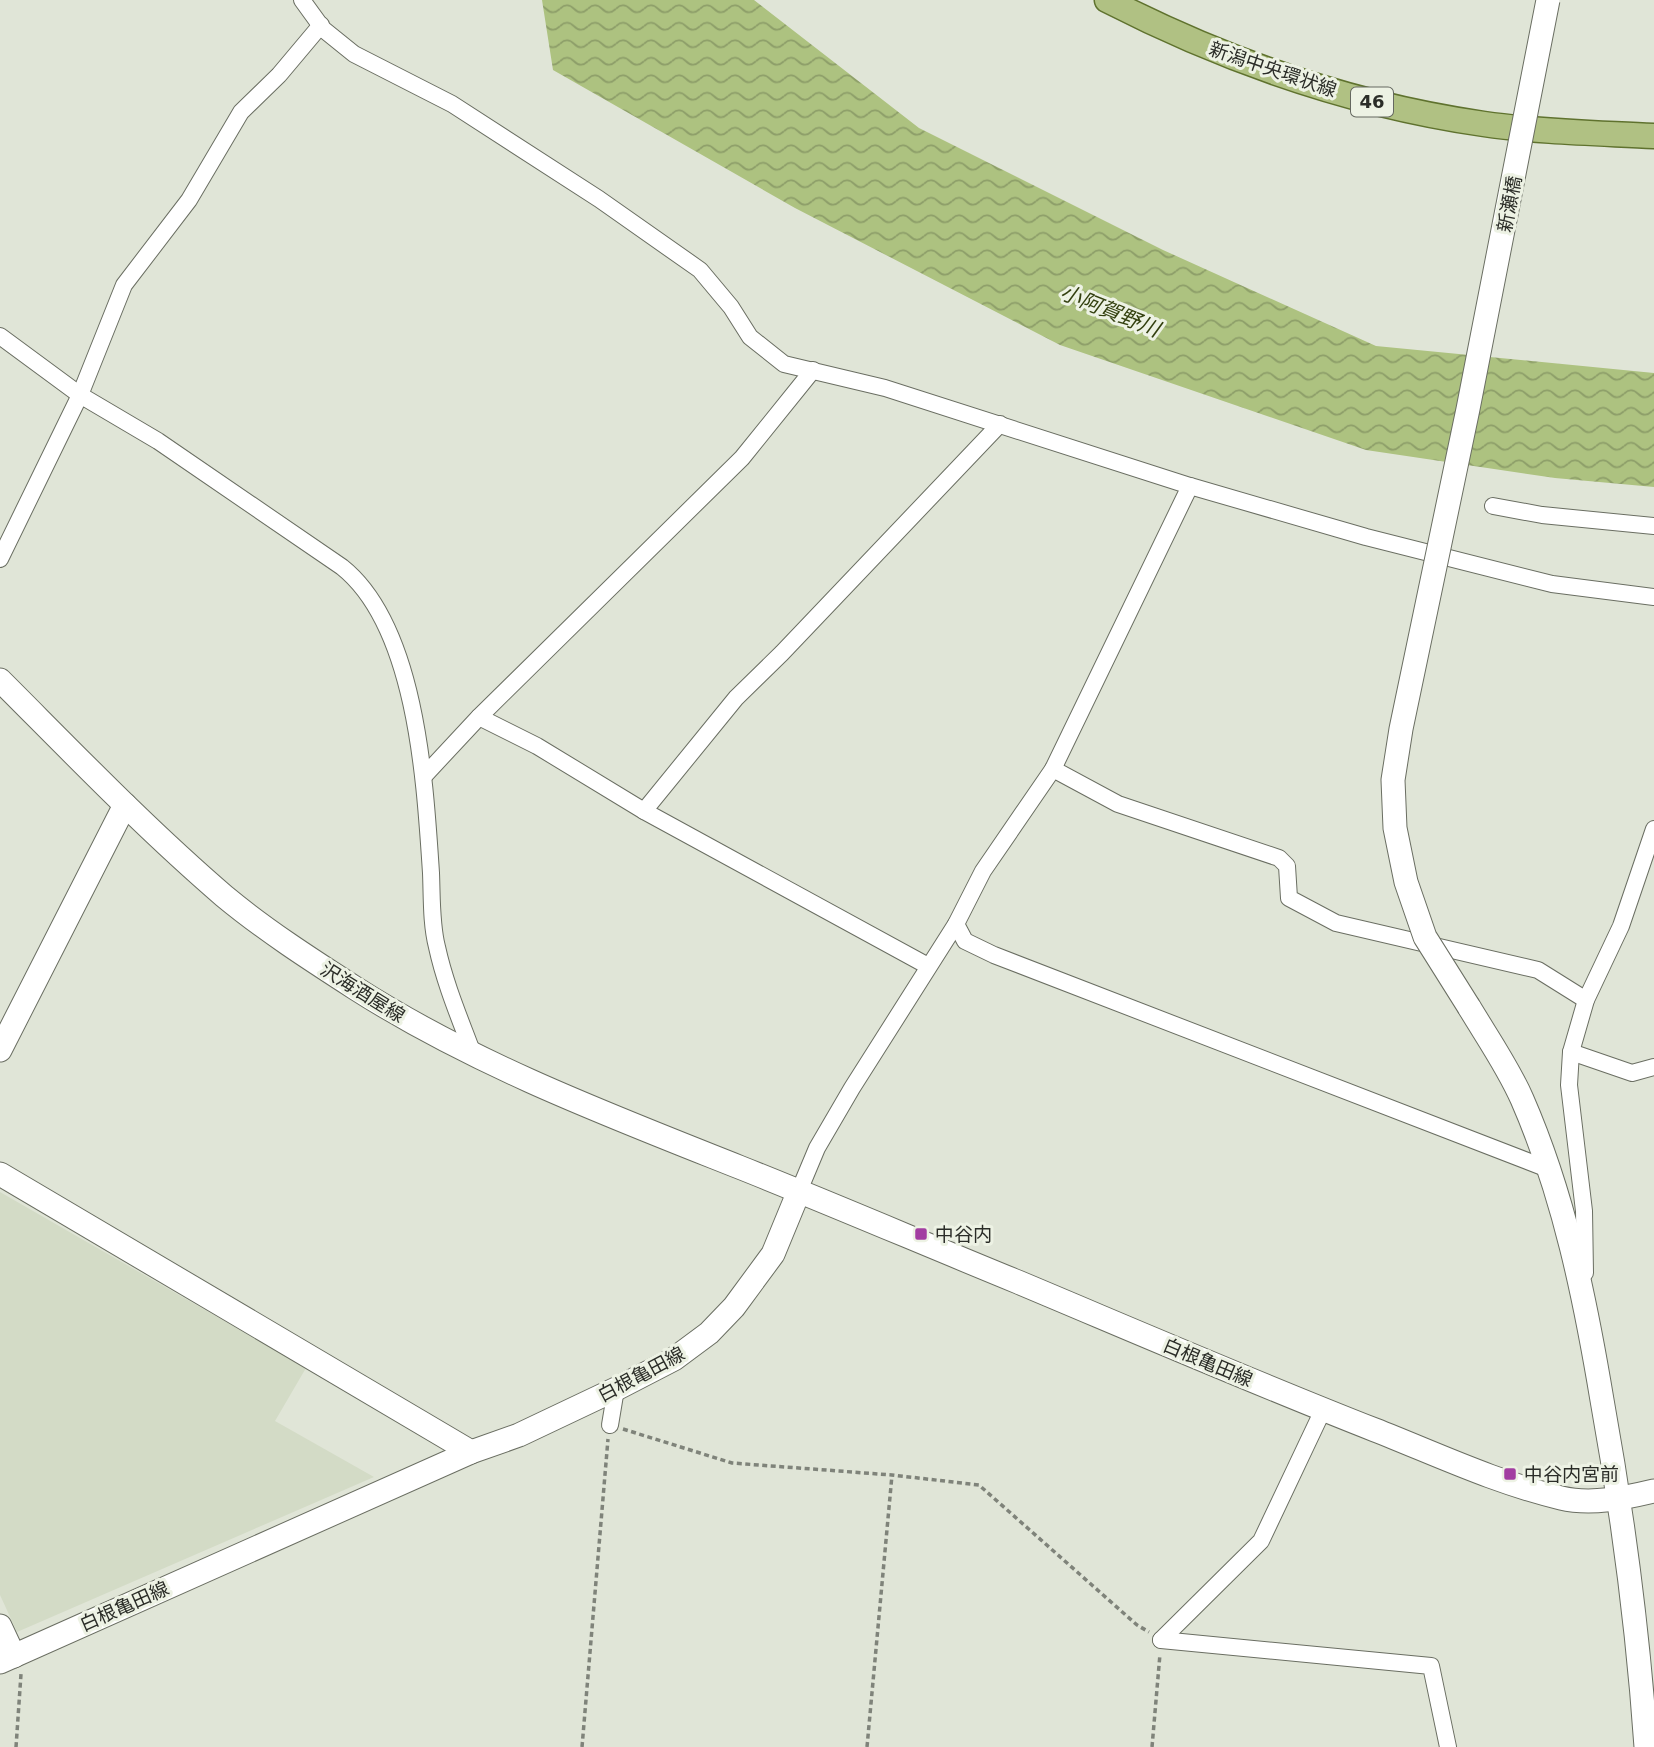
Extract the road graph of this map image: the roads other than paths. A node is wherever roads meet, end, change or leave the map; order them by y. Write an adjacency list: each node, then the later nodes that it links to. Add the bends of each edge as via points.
1 (302, 0): 4 (street)
2 (1108, 0): 5 (main road, 新潟中央環状線 / 46, via 1170,32 1266,69 1388,106 1485,124)
3 (1548, 0): 29 (main road, 新瀬橋, bridge, via 1393,780 1395,828 1406,882 1425,937 1522,1098)
4 (321, 26): 7 (street, via 354,54 452,104 622,215 700,270 750,337 784,364); 8 (street, via 241,111 189,200 124,285)
5 (1654, 136)
6 (0, 336): 8 (street)
7 (813, 370): 9 (street); 16 (street, via 742,458)
8 (80, 395): 13 (street); 18 (street, via 159,441 356,578 386,628 407,686)
9 (1000, 424): 10 (street); 20 (street, via 736,698)
10 (1190, 486): 14 (street, via 1552,584); 17 (street)
11 (1493, 506): 12 (street)
12 (1654, 526)
13 (0, 559)
14 (1654, 597)
15 (0, 680): 19 (main road, 沢海酒屋線)
16 (479, 717): 18 (street); 20 (street, via 537,746)
17 (1053, 769): 22 (street, via 983,871); 24 (street, via 1118,804 1279,858 1287,866 1289,898 1335,923 1538,970)
18 (424, 776): 27 (street, via 436,945)
19 (125, 804): 25 (main road); 27 (main road, 沢海酒屋線, via 273,934 413,1023)
20 (644, 811): 23 (street)
21 (1654, 829): 24 (street, via 1621,926)
22 (956, 923): 23 (street); 29 (street, via 965,941 994,955)
23 (929, 966): 31 (street, via 824,1136)
24 (1586, 1000): 26 (street)
25 (0, 1050)
26 (1571, 1052): 28 (street, via 1632,1073); 32 (street, via 1569,1086 1584,1210)
27 (473, 1054): 31 (main road, 沢海酒屋線)
28 (1654, 1067)
29 (1548, 1169): 32 (main road, 新瀬橋)
30 (0, 1174): 36 (main road)
31 (799, 1191): 33 (main road, 白根亀田線, via 773,1254 734,1307 674,1359); 34 (main road, 白根亀田線)
32 (1585, 1300): 38 (main road, 新瀬橋)
33 (616, 1389): 35 (street); 36 (main road, 白根亀田線, via 519,1435)
34 (1323, 1410): 38 (main road, 白根亀田線, via 1530,1490 1568,1500); 41 (street, via 1261,1541 1161,1640 1432,1666)
35 (610, 1424)
36 (471, 1452): 40 (main road, 白根亀田線)
37 (1654, 1492): 38 (main road, 白根亀田線)
38 (1620, 1499): 42 (main road, 新瀬橋, via 1639,1645)
39 (0, 1626): 40 (main road)
40 (7, 1659)
41 (1448, 1747)
42 (1646, 1747)

